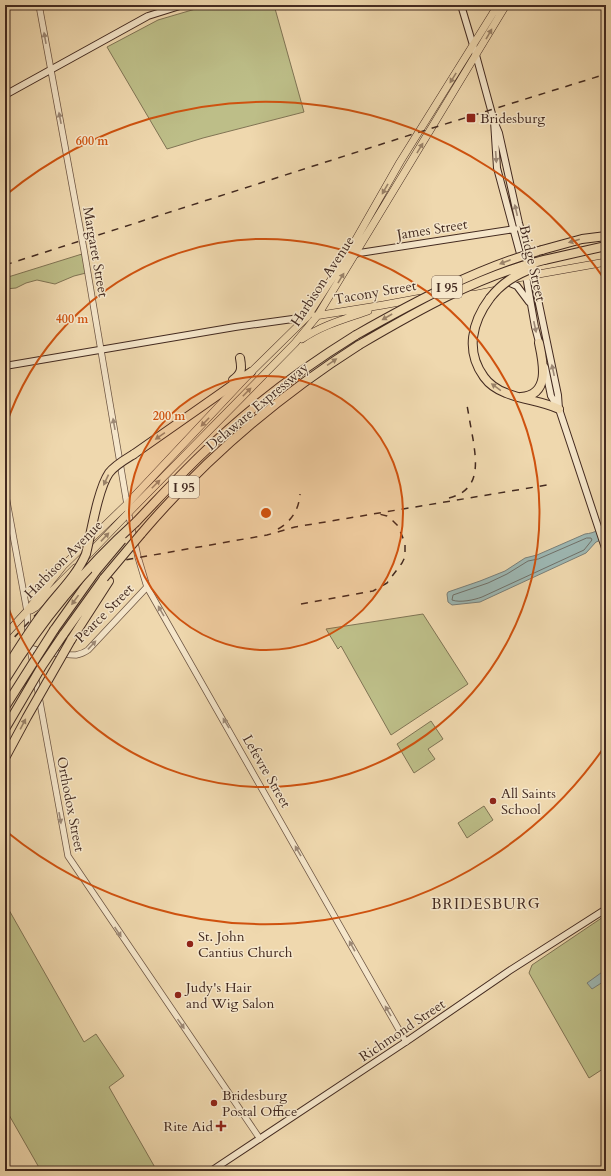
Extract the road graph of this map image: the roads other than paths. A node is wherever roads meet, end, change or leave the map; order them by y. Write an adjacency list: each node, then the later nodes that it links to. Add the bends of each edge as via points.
1 (39, 5): 8 (street, Margaret Street, one-way to 1)
2 (183, 5): 8 (main road, via 148,16)
3 (461, 5): 6 (main road, Bridge Street)
4 (498, 5): 6 (main road, Harbison Avenue)
5 (506, 5): 7 (main road, Harbison Avenue, one-way to 5)
6 (473, 45): 7 (main road, Bridge Street); 16 (main road, Harbison Avenue, one-way to 16, via 400,162)
7 (476, 55): 10 (main road, Bridge Street); 15 (main road, Harbison Avenue, one-way to 7)
8 (51, 70): 9 (main road); 27 (street, Margaret Street, one-way to 8)
9 (5, 95)
10 (494, 121): 11 (main road, Bridge Street, one-way to 10, via 499,133); 12 (main road, Bridge Street, one-way to 12, via 497,168)
11 (520, 228): 12 (main road, James Street); 19 (main road, Bridge Street)
12 (513, 229): 15 (main road, James Street); 19 (main road, Bridge Street)
13 (606, 236): 37 (highway, Delaware Expressway / I 95, one-way to 37, bridge, via 582,239 512,259 413,302 356,335 312,363 253,408 201,455)
14 (606, 246): 17 (highway)
15 (356, 253): 16 (main road, James Street); 23 (main road, Harbison Avenue, one-way to 15)
16 (347, 255): 24 (main road, Harbison Avenue)
17 (545, 262): 32 (highway, one-way to 17, bridge, via 494,386 481,372 473,354 473,334 484,306 501,285); 39 (highway, Delaware Expressway / I 95, one-way to 17, bridge, via 141,534 181,490 245,428 305,381 403,319 474,284 519,267)
18 (606, 262): 19 (main road, Tacony Street)
19 (529, 275): 20 (main road, Tacony Street); 22 (main road, Bridge Street); 33 (main road, Bridge Street, one-way to 19, via 558,395)
20 (503, 281): 21 (main road, Tacony Street); 22 (main road, via 519,288)
21 (383, 305): 23 (main road, Tacony Street); 25 (main road, via 333,323)
22 (532, 310): 26 (main road, Bridge Street, one-way to 26)
23 (318, 315): 24 (main road, Tacony Street); 25 (main road, Harbison Avenue)
24 (307, 317): 27 (main road, Tacony Street); 30 (main road, Harbison Avenue)
25 (295, 343): 36 (main road, Harbison Avenue, one-way to 25)
26 (539, 343): 32 (highway, via 543,379 531,395); 33 (main road, Bridge Street, via 551,396)
27 (101, 350): 29 (main road, Tacony Street); 35 (street, Margaret Street, one-way to 27)
28 (240, 358): 31 (highway, via 242,368 239,375)
29 (5, 366)
30 (251, 372): 31 (highway); 35 (main road, Harbison Avenue, one-way to 35)
31 (214, 397): 44 (highway, one-way to 44, bridge, via 110,472 101,491 82,563 76,574 35,623)
32 (518, 397): 33 (highway)
33 (559, 409): 38 (main road, Bridge Street)
34 (5, 491): 41 (street, Orthodox Street)
35 (127, 504): 36 (street, Lefevre Street); 41 (main road, Harbison Avenue, via 63,566)
36 (128, 512): 40 (street, Lefevre Street); 41 (main road, Harbison Avenue, one-way to 36, via 36,607)
37 (136, 522): 45 (highway, bridge, via 104,552 57,605); 46 (highway, Delaware Expressway / I 95, one-way to 46, bridge, via 96,571 54,630)
38 (606, 550)
39 (107, 579): 47 (highway, bridge, via 63,635); 48 (highway, one-way to 39, bridge)
40 (147, 587): 43 (street, Pearce Street, one-way to 40, via 48,652 83,654); 50 (street, Lefevre Street, one-way to 40)
41 (27, 612): 42 (main road); 43 (street, Orthodox Street)
42 (5, 635)
43 (29, 647): 51 (street, Orthodox Street, one-way to 51, via 68,856)
44 (5, 670)
45 (5, 680)
46 (5, 707)
47 (5, 729)
48 (5, 758)
49 (606, 909): 50 (main road, Richmond Street, via 509,971)
50 (406, 1042): 51 (main road, Richmond Street)
51 (260, 1139): 52 (main road, Richmond Street)
52 (211, 1171)

